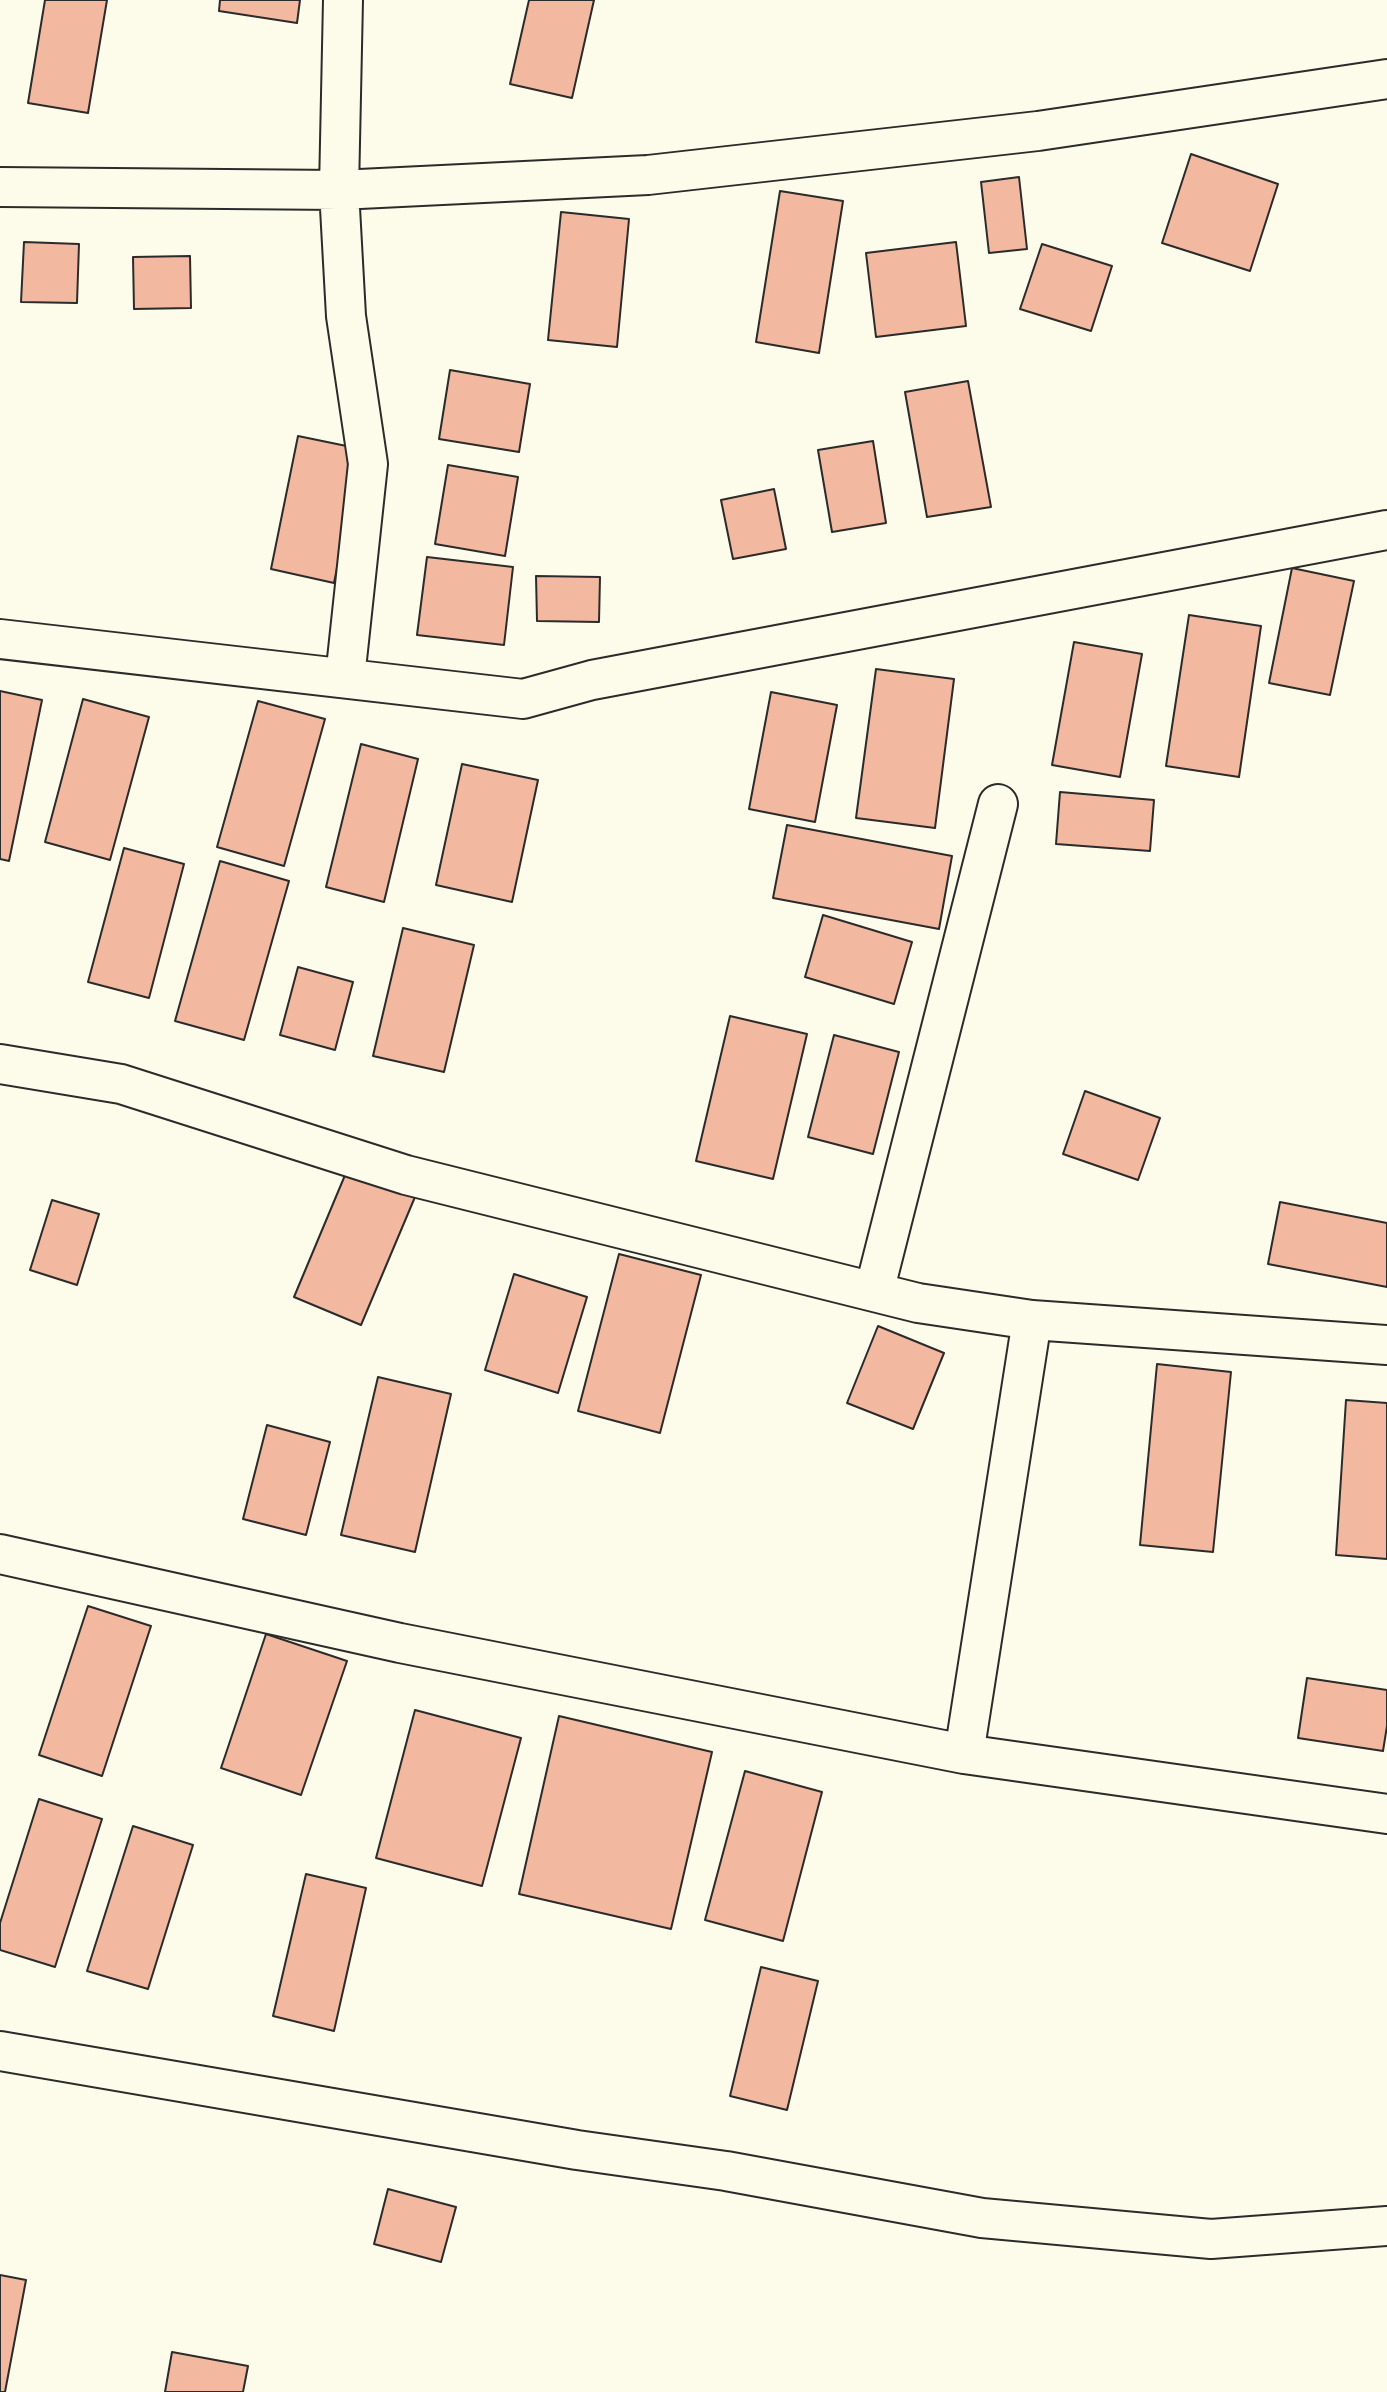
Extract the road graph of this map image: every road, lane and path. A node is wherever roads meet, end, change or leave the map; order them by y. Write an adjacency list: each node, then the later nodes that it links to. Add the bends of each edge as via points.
1 (343, 0): 4 (street)
2 (1387, 79): 4 (street, via 1038,131 648,175)
3 (0, 187): 4 (street)
4 (339, 190): 7 (street, via 346,316 368,464)
5 (1387, 530): 7 (street, via 592,680 523,699)
6 (0, 639): 7 (street)
7 (345, 678)
8 (998, 804): 10 (street)
9 (0, 1064): 10 (street, via 121,1084 406,1175)
10 (874, 1292): 11 (street)
11 (1032, 1320): 12 (street); 14 (street)
12 (1387, 1345)
13 (0, 1554): 14 (street, via 400,1643)
14 (964, 1754): 15 (street)
15 (1387, 1814)
16 (0, 2051): 17 (street, via 982,2218 1211,2239)
17 (1387, 2226)

